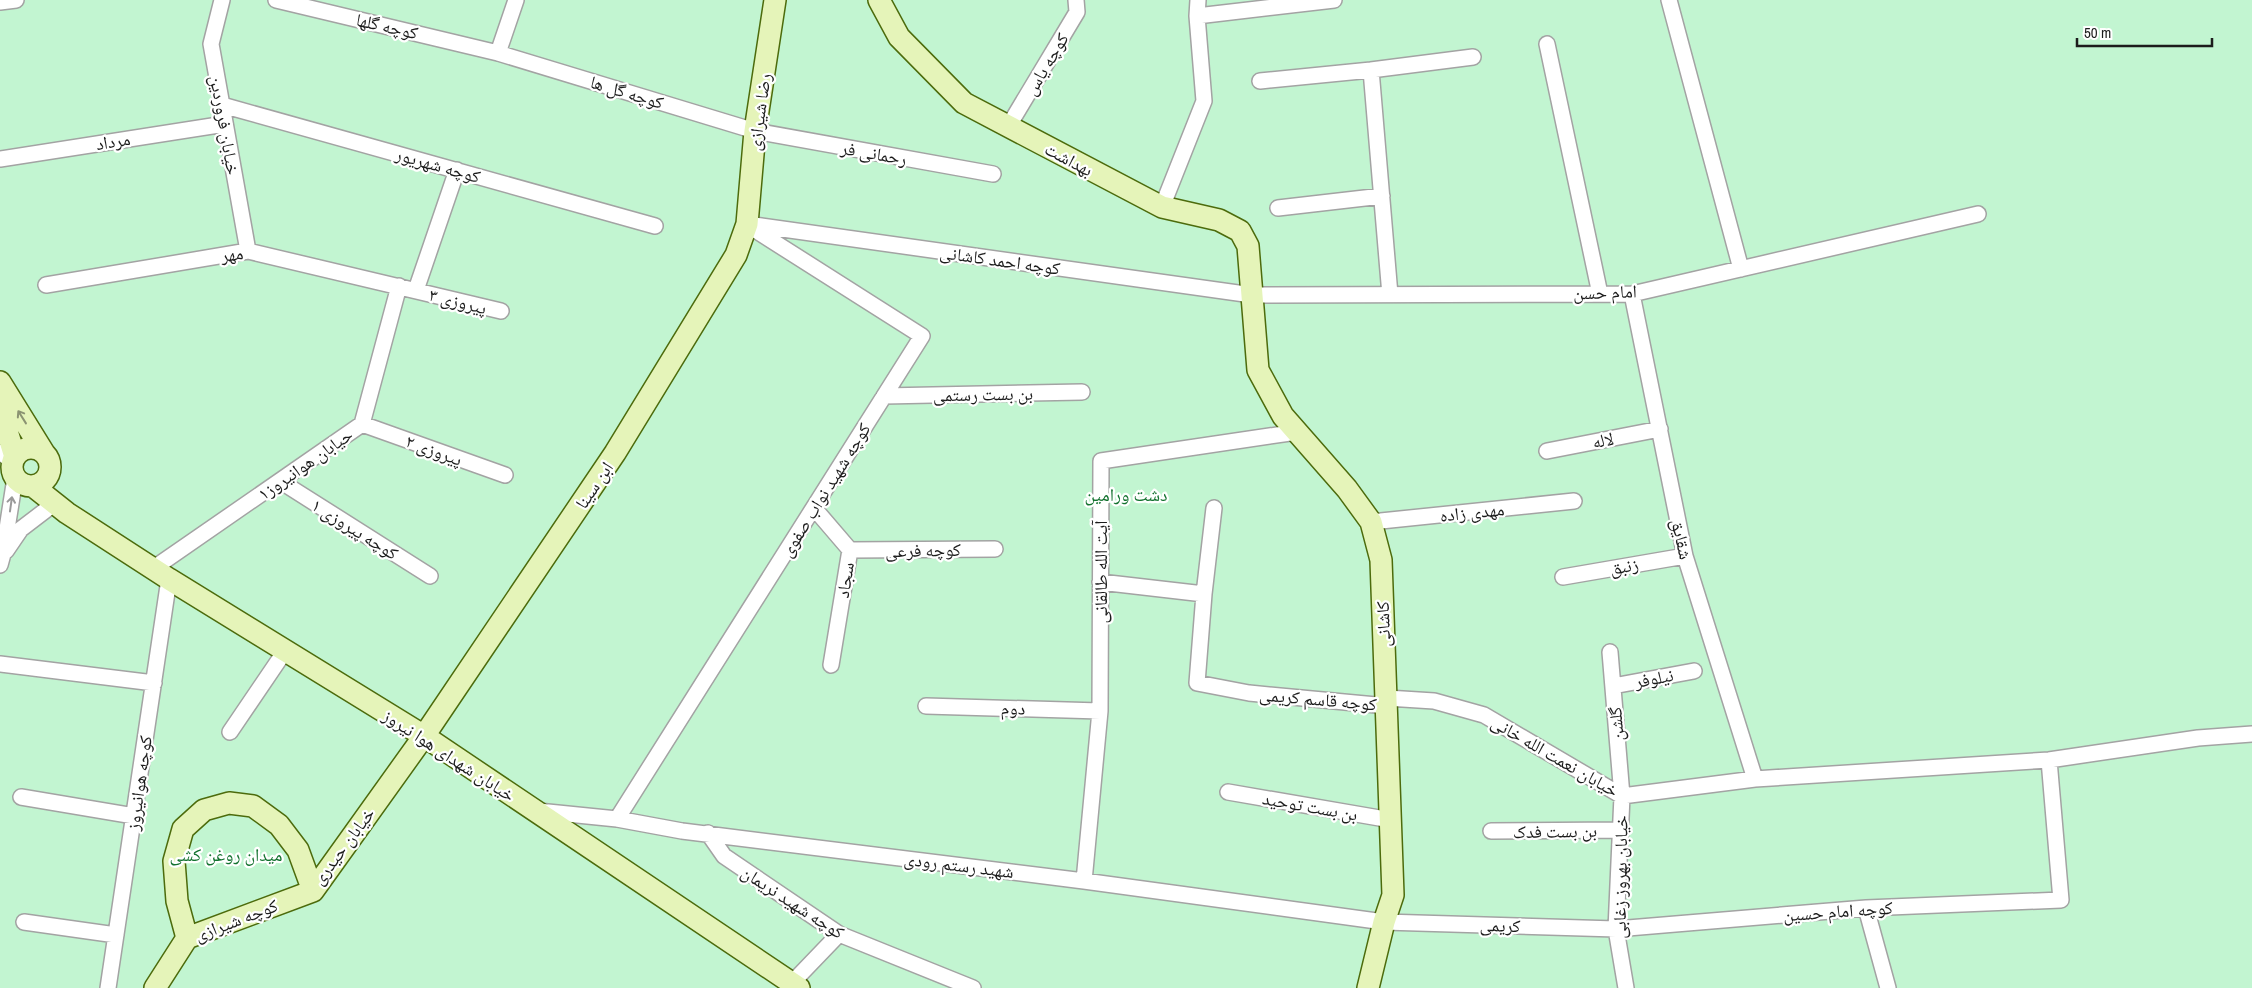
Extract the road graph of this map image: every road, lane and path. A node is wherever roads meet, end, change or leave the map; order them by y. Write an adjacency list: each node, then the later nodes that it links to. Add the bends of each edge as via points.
1 (16, 0): 11 (street)
2 (222, 0): 19 (street, خیابان فروردین, via 211,44)
3 (276, 0): 15 (street, کوچه گلها)
4 (516, 0): 15 (street)
5 (775, 0): 22 (street, رضا شیرازی)
6 (879, 0): 21 (street, بهداشت, via 899,37 964,103)
7 (1076, 0): 21 (street, کوچه یاس, via 1077,12)
8 (1198, 0): 13 (street)
9 (1334, 0): 12 (street)
10 (1669, 0): 33 (street)
11 (0, 2)
12 (1276, 3): 13 (street)
13 (1197, 16): 27 (street, via 1204,101)
14 (1547, 44): 37 (street)
15 (498, 53): 22 (street, کوچه گل ها)
16 (1473, 57): 17 (street)
17 (1371, 70): 18 (street); 26 (street)
18 (1260, 81)
19 (222, 105): 20 (street, خیابان فروردین); 24 (street, کوچه شهریور)
20 (225, 124): 23 (street, مرداد); 32 (street, خیابان فروردین)
21 (1008, 127): 27 (street, بهداشت)
22 (755, 131): 25 (street, رحمانی فر); 30 (street, رضا شیرازی)
23 (0, 159)
24 (457, 170): 31 (street, کوچه شهریور); 36 (street)
25 (993, 174)
26 (1382, 196): 28 (street); 40 (street)
27 (1162, 207): 39 (street, بهداشت, via 1220,220 1240,231 1248,246)
28 (1278, 208)
29 (1978, 214): 33 (street, امام حسن)
30 (747, 224): 39 (street, کوچه احمد کاشانی); 44 (street, کوچه شهید نواب صفوی, via 922,336); 81 (street, ابن سینا, via 736,255 615,453)
31 (655, 226)
32 (248, 251): 34 (street, مهر); 35 (street, مهر)
33 (1741, 269): 38 (street, امام حسن)
34 (46, 285)
35 (399, 286): 36 (street, مهر); 46 (street, حیابان هوانیروز۱)
36 (416, 290): 41 (street, پیروزی ۳)
37 (1600, 294): 38 (street, امام حسن); 40 (street, امام حسن)
38 (1632, 294): 47 (street, شقایق)
39 (1252, 295): 40 (street, امام حسن); 48 (street, کاشانی, via 1258,370 1283,416)
40 (1390, 295)
41 (501, 311)
42 (0, 382): 50 (street, خیابان شهدای هوا نیروز, one-way to 42)
43 (1082, 392): 44 (street, بن بست رستمی)
44 (884, 396): 56 (street, کوچه شهید نواب صفوی)
45 (0, 408): 51 (street)
46 (362, 424): 52 (street, پیروزی ۲); 53 (street, حیابان هوانیروز۱)
47 (1660, 430): 49 (street, لاله); 62 (street, شقایق)
48 (1297, 432): 58 (street, کاشانی, via 1348,489); 67 (street, آیت الله طالقانی, via 1101,461)
49 (1547, 451)
50 (47, 463): 51 (street, via 34,448 23,449); 51 (street, via 43,482); 59 (street, خیابان شهدای هوا نیروز, via 71,504)
51 (15, 467): 55 (street, خیابان شهدای هوا نیروز); 63 (street, one-way to 51)
52 (506, 475)
53 (280, 481): 64 (street, حیابان هوانیروز۱); 65 (street, کوچه پیروزی ۱)
54 (1574, 501): 58 (street, مهدی زاده)
55 (55, 503): 59 (street, خیابان شهدای هوا نیروز); 63 (street, via 21,529)
56 (814, 508): 61 (street, سجاد); 89 (street, کوچه شهید نواب صفوی)
57 (1214, 508): 68 (street)
58 (1371, 522): 76 (street, کاشانی, via 1381,560)
59 (94, 530): 64 (street, خیابان شهدای هوا نیروز)
60 (995, 549): 61 (street, کوچه فرعی)
61 (850, 550): 72 (street, سجاد)
62 (1685, 556): 66 (street, زنبق); 83 (street, شقایق)
63 (2, 560)
64 (162, 573): 69 (street, خیابان شهدای هوا نیروز); 74 (street, کوچه هوانیروز)
65 (430, 576)
66 (1563, 577)
67 (1100, 582): 68 (street); 78 (street, آیت الله طالقانی)
68 (1204, 594): 76 (street, کوچه قاسم کریمی, via 1197,683 1249,693)
69 (285, 651): 79 (street); 81 (street, خیابان شهدای هوا نیروز)
70 (1610, 652): 75 (street, گلشن)
71 (0, 664): 74 (street)
72 (831, 665)
73 (1694, 670): 75 (street, نیلوفر)
74 (154, 683): 88 (street, کوچه هوانیروز)
75 (1613, 686): 85 (street, گلشن)
76 (1387, 702): 85 (street, خیابان نعمت الله خانی, via 1434,701 1484,715); 90 (street, کاشانی)
77 (926, 706): 78 (street, دوم)
78 (1100, 710): 94 (street, آیت الله طالقانی)
79 (230, 732)
80 (2252, 734): 82 (street, خیابان نعمت الله خانی, via 2198,738)
81 (424, 736): 87 (street, خیابان شهدای هوا نیروز); 95 (street, خیابان حیدری)
82 (2049, 760): 83 (street, خیابان نعمت الله خانی); 96 (street, کوچه امام حسین, via 2061,900)
83 (1755, 780): 85 (street, خیابان نعمت الله خانی)
84 (1228, 792): 90 (street, بن بست توحید)
85 (1622, 796): 91 (street, خیابان بهروز زغابی)
86 (21, 797): 88 (street)
87 (534, 810): 89 (street, شهید رستم رودی); 103 (street, خیابان شهدای هوا نیروز)
88 (134, 816): 101 (street, کوچه هوانیروز)
89 (617, 819): 93 (street, شهید رستم رودی)
90 (1392, 820): 98 (street, کاشانی, via 1393,894)
91 (1620, 830): 92 (street, بن بست فدک); 99 (street, خیابان بهروز زغابی)
92 (1491, 831)
93 (708, 833): 94 (street, شهید رستم رودی); 100 (street, کوچه شهید نریمان, via 724,856)
94 (1084, 881): 98 (street, شهید رستم رودی)
95 (312, 891): 102 (street, کوچه شیرازی); 102 (street, خیابان حیدری, via 298,850 279,825 253,806 228,803 204,810 183,829 174,861 177,900)
96 (1866, 908): 99 (street, کوچه امام حسین); 109 (street)
97 (24, 922): 101 (street)
98 (1384, 922): 99 (street, کریمی); 107 (street, کاشانی)
99 (1616, 928): 108 (street, خیابان بهروز زغابی)
100 (839, 934): 103 (street); 106 (street, کوچه شهید نریمان)
101 (116, 935): 104 (street, کوچه هوانیروز)
102 (188, 938): 105 (street, کوچه شیرازی)
103 (795, 986)
104 (108, 988)
105 (155, 988)
106 (973, 988)
107 (1368, 988)
108 (1626, 988)
109 (1888, 988)

